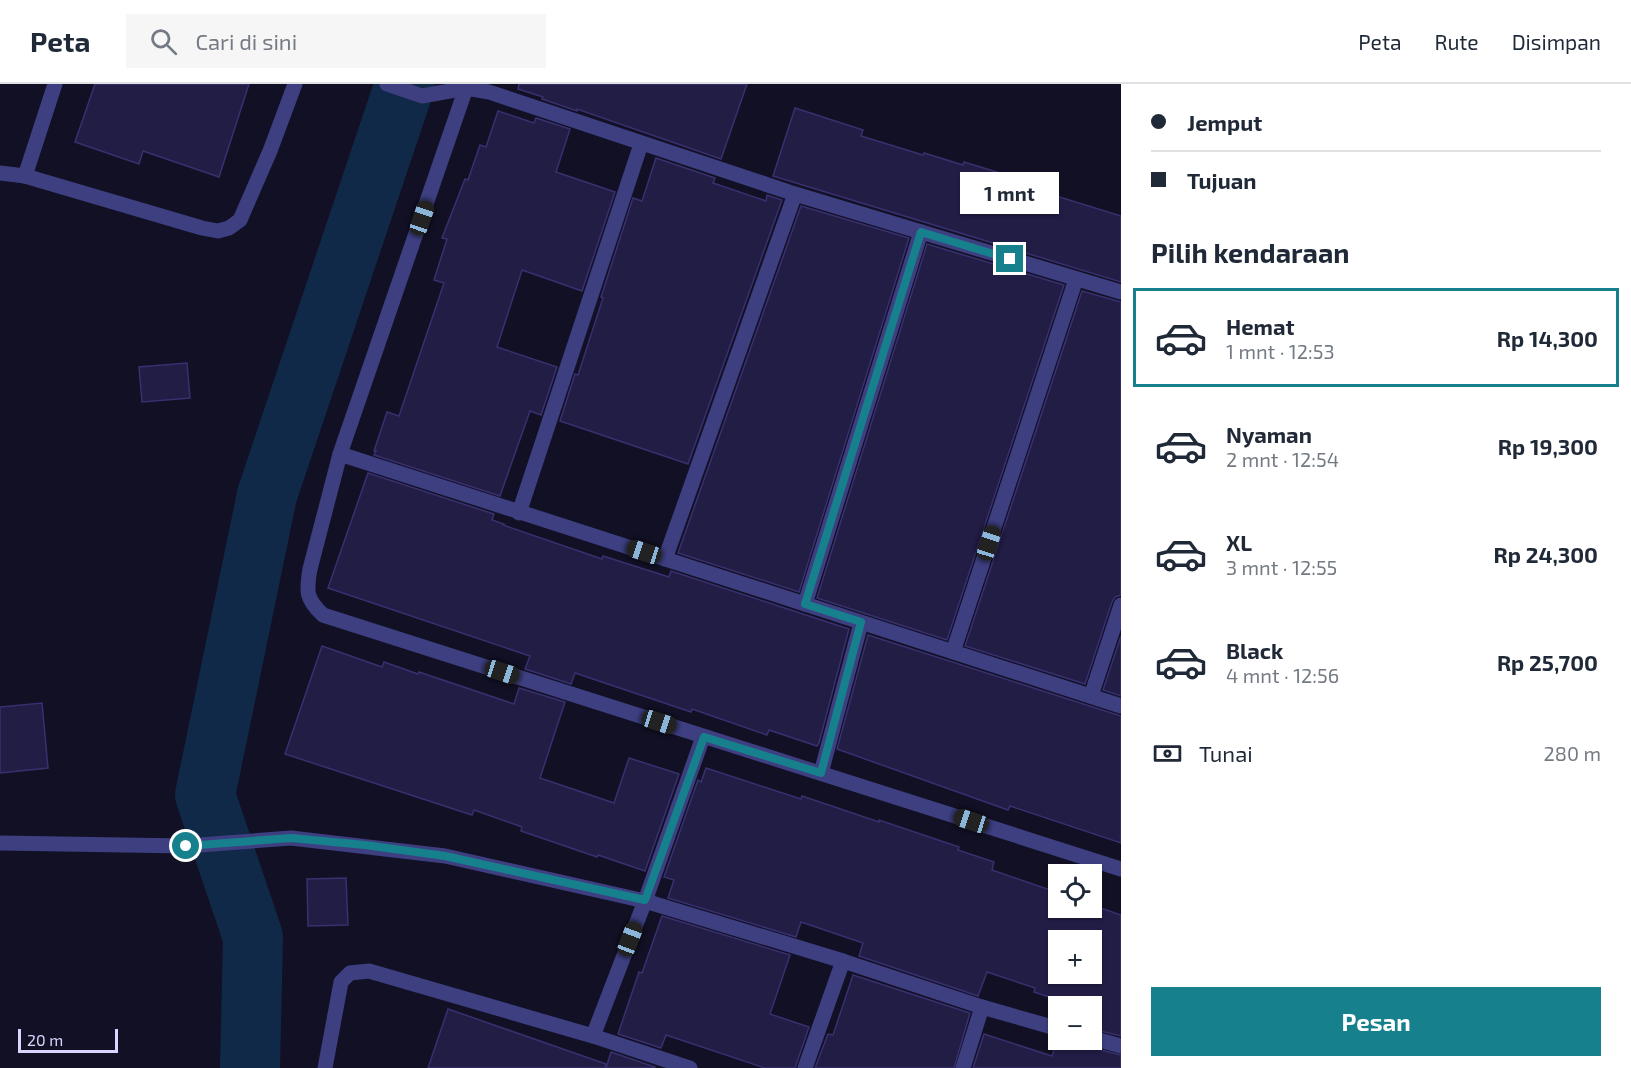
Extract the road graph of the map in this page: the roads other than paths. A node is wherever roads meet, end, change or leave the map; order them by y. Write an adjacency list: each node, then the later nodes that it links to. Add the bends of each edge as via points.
1 (54, 84): 7 (street)
2 (295, 84): 7 (street, via 246,207 240,220 229,228 202,228)
3 (387, 84): 4 (street, via 422,96)
4 (466, 88): 5 (street, via 489,92); 12 (street)
5 (641, 144): 8 (street); 13 (street)
6 (0, 173): 7 (street)
7 (26, 176)
8 (795, 194): 9 (street); 14 (street)
9 (921, 232): 10 (street); 15 (street)
10 (1076, 279): 11 (street); 18 (street)
11 (1121, 292)
12 (340, 454): 13 (street); 21 (street, via 307,588 310,603 323,615)
13 (519, 513): 14 (street)
14 (665, 559): 15 (street)
15 (805, 604): 17 (street)
16 (1121, 605): 19 (street)
17 (861, 622): 18 (street); 22 (street)
18 (953, 652): 19 (street)
19 (1090, 696): 20 (street)
20 (1121, 706)
21 (704, 737): 22 (street); 25 (street)
22 (821, 773): 24 (street)
23 (0, 843): 25 (street, via 186,846 291,838 445,856)
24 (1121, 869)
25 (645, 900): 26 (street); 29 (street)
26 (843, 961): 27 (street); 34 (street)
27 (982, 1007): 28 (street); 35 (street)
28 (1048, 1026)
29 (593, 1036): 32 (street, via 369,971 350,973 341,982); 33 (street)
30 (1102, 1041): 31 (street)
31 (1121, 1046)
32 (325, 1068)
33 (690, 1068)
34 (805, 1068)
35 (963, 1068)

